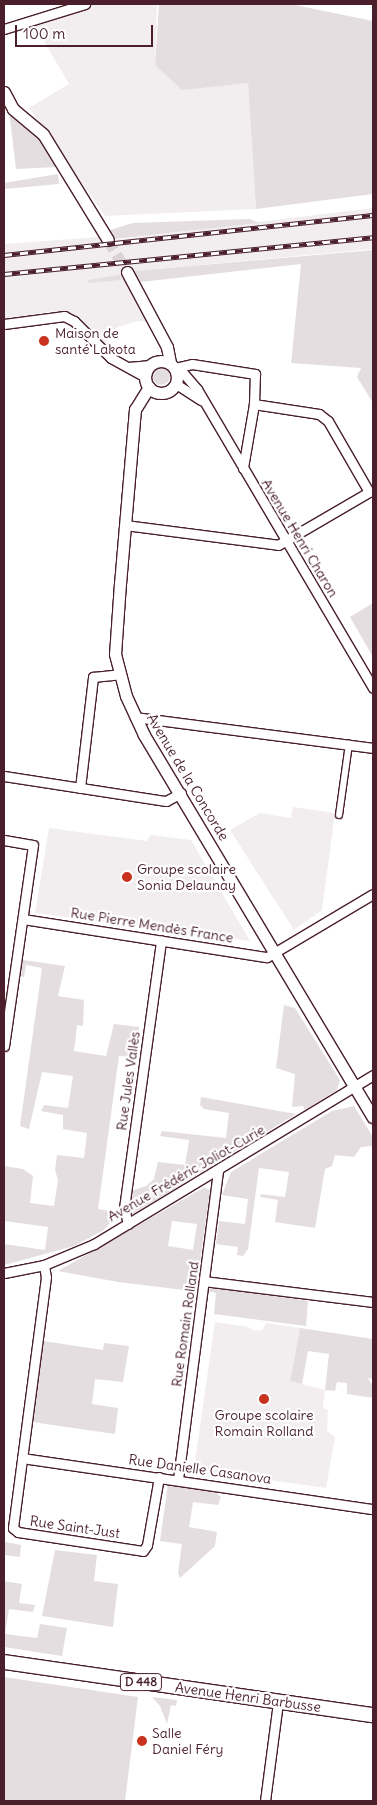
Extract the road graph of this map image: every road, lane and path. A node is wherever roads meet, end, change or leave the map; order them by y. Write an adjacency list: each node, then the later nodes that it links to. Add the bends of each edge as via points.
1 (85, 4): 2 (street)
2 (4, 29)
3 (4, 92): 4 (street, via 13,109 42,134)
4 (108, 240)
5 (127, 272): 9 (street, via 168,347)
6 (4, 324): 8 (street, via 64,316 74,321 111,358)
7 (151, 365): 8 (street); 9 (street, via 160,361); 10 (street)
8 (128, 367): 10 (street)
9 (174, 372): 10 (street, via 165,392 156,392); 11 (street, via 192,364 254,374); 12 (street, Avenue Henri Charon, via 203,402)
10 (147, 382): 13 (street, Avenue de la Concorde, via 135,409)
11 (254, 404): 12 (street); 14 (street, via 319,414 328,421 369,492)
12 (243, 468): 14 (street, Avenue Henri Charon)
13 (125, 524): 14 (street, via 270,546); 15 (street, Avenue de la Concorde, via 116,654)
14 (286, 541): 16 (street, Avenue Henri Charon)
15 (120, 674): 17 (street, Avenue de la Concorde); 21 (street, via 93,677)
16 (373, 688)
17 (135, 717): 18 (street); 22 (street, Avenue de la Concorde)
18 (349, 744): 19 (street); 23 (street)
19 (373, 748)
20 (4, 776): 21 (street)
21 (80, 788): 22 (street, via 166,801)
22 (181, 793): 28 (street, Avenue de la Concorde)
23 (339, 815)
24 (4, 840): 26 (street, via 33,844)
25 (373, 894): 28 (street)
26 (23, 919): 27 (street, Rue Pierre Mendès France); 29 (street)
27 (161, 941): 28 (street, Rue Pierre Mendès France, via 267,957); 35 (street, Rue Jules Vallès, via 124,1208)
28 (276, 952): 32 (street, Avenue de la Concorde)
29 (6, 1018): 30 (street)
30 (4, 1046)
31 (373, 1076): 32 (street, Avenue Frédéric Joliot-Curie)
32 (354, 1087): 33 (street, Avenue de la Concorde); 34 (street, Avenue Frédéric Joliot-Curie)
33 (373, 1117)
34 (218, 1172): 35 (street, Avenue Frédéric Joliot-Curie); 38 (street, Rue Romain Rolland)
35 (128, 1224): 36 (street, Avenue Frédéric Joliot-Curie, via 94,1244)
36 (44, 1265): 37 (street, Avenue Frédéric Joliot-Curie); 40 (street, Rue Saint-Just, via 46,1277)
37 (4, 1273)
38 (204, 1281): 39 (street); 42 (street, Rue Romain Rolland)
39 (373, 1302)
40 (22, 1458): 41 (street, Rue Danielle Casanova); 41 (street, Rue Saint-Just, via 13,1528 18,1532 143,1551)
41 (159, 1477): 42 (street, Rue Danielle Casanova)
42 (178, 1479): 43 (street, Rue Danielle Casanova)
43 (373, 1509)
44 (4, 1662): 45 (main road, Avenue Henri Barbusse / D 448)
45 (278, 1702): 46 (main road, Avenue Henri Barbusse / D 448); 47 (street)
46 (373, 1715)
47 (265, 1801)

